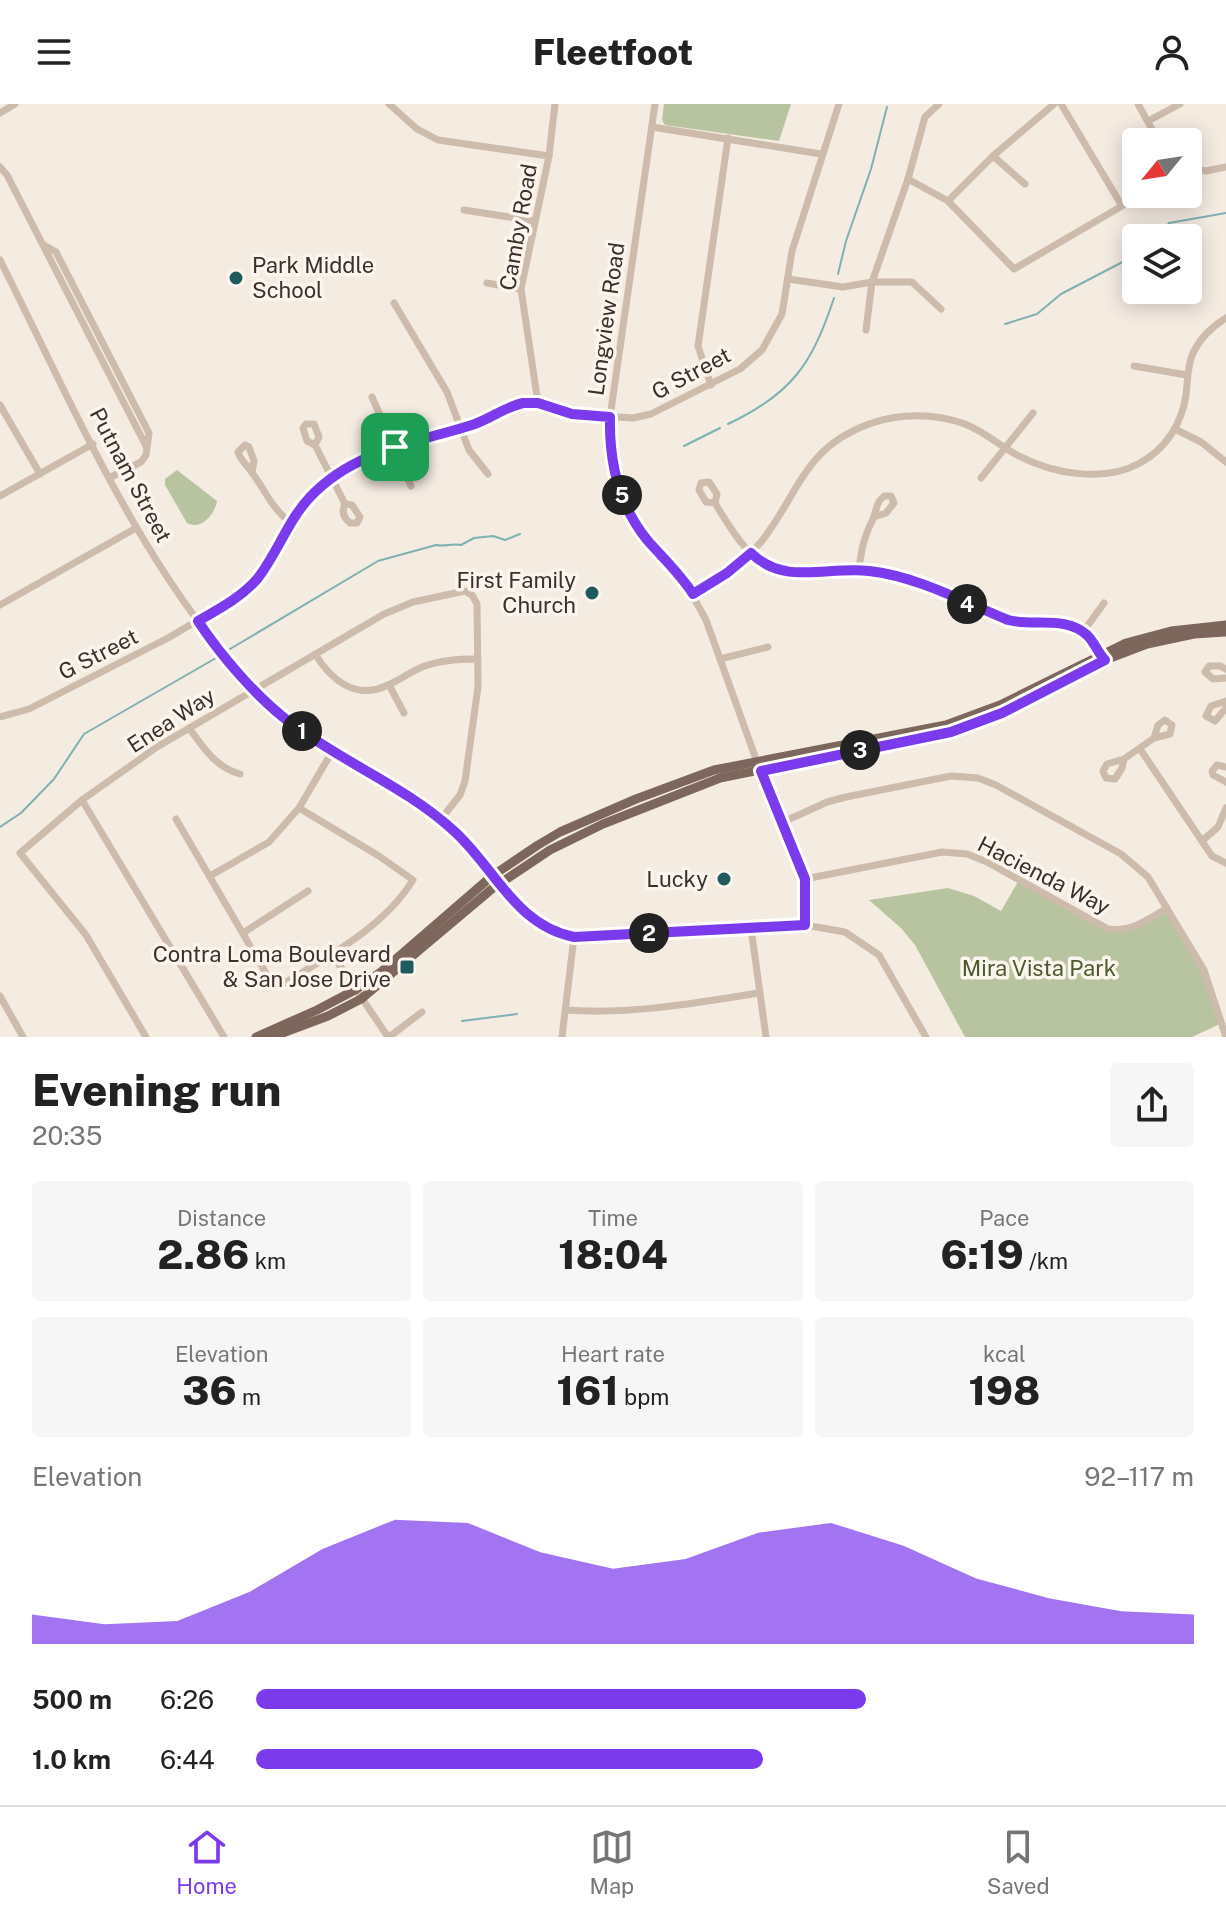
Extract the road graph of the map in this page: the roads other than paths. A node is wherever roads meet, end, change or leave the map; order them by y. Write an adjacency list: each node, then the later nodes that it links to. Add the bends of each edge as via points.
1 (15, 104): 11 (street)
2 (389, 104): 17 (street, via 438,140)
3 (555, 104): 17 (street, Camby Road)
4 (655, 104): 13 (street, Longview Road)
5 (839, 104): 16 (street, G Street)
6 (939, 104): 22 (street, via 925,117)
7 (1054, 104): 18 (street)
8 (1061, 104): 24 (street, via 1122,206 1014,269)
9 (1138, 104): 12 (street)
10 (1180, 104): 12 (street)
11 (0, 113)
12 (1148, 121): 14 (street)
13 (652, 127): 15 (street); 43 (street, Longview Road)
14 (1152, 128)
15 (728, 138): 16 (street); 38 (street, via 698,346)
16 (821, 154): 28 (street, G Street)
17 (549, 156): 26 (street, Camby Road)
18 (993, 156): 23 (street); 24 (street)
19 (0, 167): 54 (street, via 146,446 141,462)
20 (1226, 167): 21 (street)
21 (1202, 170)
22 (908, 179): 24 (street); 29 (street)
23 (1025, 184)
24 (948, 201)
25 (464, 210): 26 (street)
26 (535, 221): 31 (street, Camby Road)
27 (0, 260): 46 (street, Putnam Street)
28 (788, 279): 29 (street, via 843,287); 38 (street, G Street, via 782,314 762,350)
29 (872, 282): 33 (street, via 912,282); 35 (street)
30 (487, 283): 31 (street)
31 (521, 289): 40 (street, Camby Road)
32 (394, 303): 44 (street, via 447,392)
33 (941, 309)
34 (1226, 318): 37 (street, via 1197,345)
35 (866, 330)
36 (1134, 366): 37 (street)
37 (1187, 375): 45 (street, via 1185,404)
38 (711, 385): 43 (street, G Street, via 651,414)
39 (372, 397): 48 (street)
40 (538, 403): 43 (street, G Street, via 572,414); 44 (street, G Street, via 515,405)
41 (0, 405): 52 (street)
42 (1033, 413): 49 (street)
43 (610, 417): 66 (street, Longview Road, via 612,457 624,501)
44 (460, 428): 48 (street, G Street); 53 (street, via 473,458)
45 (1175, 429): 49 (street, via 1148,458 1107,474 1070,472); 50 (street)
46 (93, 444): 52 (street); 54 (street, Putnam Street)
47 (315, 445): 56 (street)
48 (395, 447): 56 (street, G Street, via 361,459); 57 (street)
49 (1005, 447): 55 (street); 64 (street, via 972,427 937,417 896,417 861,427 810,465)
50 (1226, 462)
51 (252, 472): 62 (street, via 271,506)
52 (40, 474): 58 (street)
53 (488, 474)
54 (111, 477): 63 (street, Putnam Street)
55 (981, 478)
56 (330, 479): 60 (street); 62 (street, G Street)
57 (411, 486)
58 (0, 496)
59 (715, 503): 64 (street)
60 (345, 504)
61 (874, 517): 65 (street, via 863,537)
62 (290, 523): 69 (street, G Street, via 251,586)
63 (136, 528): 68 (street); 69 (street, Putnam Street)
64 (751, 553): 65 (street, via 790,573); 66 (street)
65 (859, 570): 71 (street, via 900,578 1015,622 1061,623)
66 (693, 594): 77 (street, Longview Road)
67 (1104, 603): 71 (street)
68 (0, 605)
69 (198, 621): 81 (street, Putnam Street); 85 (street, G Street, via 29,709)
70 (1226, 625): 75 (main road, via 1126,643)
71 (1083, 632): 75 (street)
72 (1226, 632): 75 (main road, via 1194,634)
73 (768, 647): 77 (street)
74 (315, 654): 76 (street, Enea Way, via 384,614 465,591 477,608); 80 (street, via 328,674 345,686 363,690); 81 (street, Enea Way)
75 (1103, 658): 91 (main road, via 946,725)
76 (478, 659): 80 (street, via 430,664); 99 (street, via 465,781)
77 (720, 659): 91 (street, Longview Road)
78 (1226, 669): 79 (street, via 1209,666 1205,672 1213,679)
79 (1226, 678)
80 (389, 685): 84 (street)
81 (256, 690): 86 (street, Enea Way); 89 (street, Putnam Street, via 290,723)
82 (1226, 701): 83 (street, via 1211,706 1207,719 1215,721)
83 (1226, 708)
84 (404, 713)
85 (0, 717)
86 (189, 728): 93 (street, via 211,757); 95 (street, Enea Way)
87 (1154, 738): 88 (street)
88 (1140, 749): 90 (street); 101 (street)
89 (333, 750): 96 (street); 99 (street, Putnam Street)
90 (1124, 759)
91 (759, 766): 100 (street, Longview Road); 105 (main road, via 603,824)
92 (1226, 767): 94 (street, via 1217,765 1212,771)
93 (240, 774)
94 (1226, 782)
95 (82, 800): 119 (street, Enea Way, via 20,853 86,935); 120 (street)
96 (299, 808): 103 (street, via 269,842); 112 (street, via 413,880 377,921)
97 (1226, 808): 101 (street, via 1218,827)
98 (176, 819): 103 (street)
99 (441, 819): 105 (street, Putnam Street)
100 (781, 823): 104 (street, Longview Road); 107 (street, via 846,797 951,776 978,778 1121,854 1148,877)
101 (1202, 841): 102 (street, via 1212,856)
102 (1226, 863)
103 (210, 876): 110 (street)
104 (805, 879): 107 (street, Hacienda Way, via 942,852 967,854 1108,929 1134,927); 108 (street, Longview Road)
105 (495, 880): 111 (street, Putnam Street, via 535,921); 114 (main road)
106 (308, 891): 110 (street)
107 (1167, 908): 127 (street, via 1204,970)
108 (805, 925): 109 (street, Putnam Street); 126 (street, Putnam Street, via 845,932 879,955)
109 (751, 928): 111 (street, Putnam Street); 113 (street)
110 (243, 933): 112 (street, via 267,975 283,984)
111 (574, 937): 116 (street)
112 (332, 954): 114 (street)
113 (759, 993): 116 (street, via 668,1006); 125 (street)
114 (358, 995): 121 (main road); 122 (main road, via 328,1016); 123 (street)
115 (0, 996): 118 (street)
116 (566, 1010): 124 (street)
117 (422, 1012): 123 (street)
118 (23, 1037)
119 (146, 1037)
120 (224, 1037)
121 (256, 1037)
122 (272, 1037)
123 (388, 1037)
124 (562, 1037)
125 (766, 1037)
126 (926, 1037)
127 (1226, 1037)

